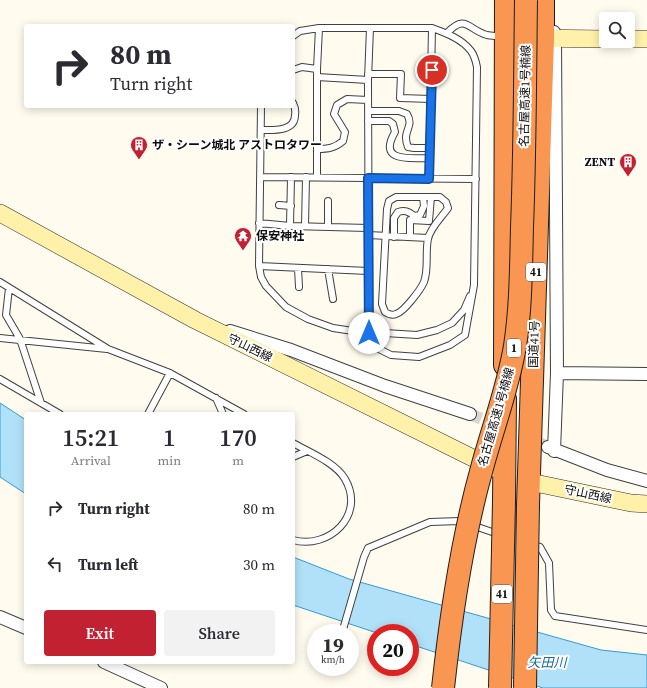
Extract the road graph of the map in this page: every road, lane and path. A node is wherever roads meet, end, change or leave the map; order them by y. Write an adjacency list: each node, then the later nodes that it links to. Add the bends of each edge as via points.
1 (506, 0): 11 (highway, 41)
2 (526, 0): 95 (highway, 名古屋高速1号楠線 / 1, bridge, via 523,207 515,347 481,469 464,542)
3 (532, 0): 96 (highway, 名古屋高速1号楠線 / 1, via 527,306 521,349 488,471 473,544)
4 (543, 0): 12 (highway, 国道41号 / 41)
5 (547, 0): 12 (street)
6 (319, 28): 7 (lane); 10 (lane, via 300,31); 17 (lane)
7 (370, 28): 8 (lane); 19 (lane)
8 (432, 28): 9 (lane); 20 (lane)
9 (447, 33): 11 (lane, via 455,25 464,23 488,35); 36 (lane, via 472,52 477,66)
10 (295, 35)
11 (507, 37): 12 (main road); 82 (highway, 41)
12 (549, 38): 13 (main road); 69 (street); 84 (highway, 国道41号 / 41)
13 (599, 39)
14 (635, 39): 15 (main road)
15 (647, 39)
16 (295, 69): 17 (lane, via 302,67)
17 (317, 69): 18 (lane)
18 (317, 77): 19 (lane); 28 (lane)
19 (368, 77): 20 (lane, via 401,74 400,98); 21 (lane)
20 (431, 99): 27 (lane)
21 (368, 100): 24 (lane); 28 (lane, via 347,99 337,105 334,114 345,132 343,141 328,149)
22 (295, 106): 26 (lane, via 295,119 289,127)
23 (261, 108): 26 (lane)
24 (368, 111): 25 (lane); 27 (lane, via 399,111 407,114 410,120 405,140 408,147)
25 (368, 121): 29 (lane, via 389,121 393,124 395,132 390,148 397,158); 34 (lane)
26 (261, 130): 30 (lane)
27 (430, 148): 29 (lane)
28 (317, 149): 33 (lane)
29 (430, 158): 35 (lane)
30 (261, 177): 31 (lane); 43 (lane)
31 (291, 177): 32 (lane); 41 (lane)
32 (306, 177): 33 (lane); 45 (lane)
33 (317, 177): 34 (lane)
34 (368, 178): 35 (lane); 47 (lane)
35 (429, 179): 36 (lane)
36 (476, 179): 58 (lane)
37 (423, 196): 38 (lane); 49 (lane, via 396,196 389,201 386,209); 50 (lane, via 424,206 420,215 398,212 394,218)
38 (431, 197): 51 (lane, via 430,221 410,220); 52 (lane, via 440,197 448,208)
39 (328, 201): 46 (lane)
40 (279, 205): 41 (lane)
41 (291, 206): 44 (lane)
42 (0, 213): 62 (main road, 守山西線)
43 (259, 223): 44 (lane); 53 (lane)
44 (290, 226): 45 (lane)
45 (305, 226): 46 (lane)
46 (328, 227): 47 (lane)
47 (368, 228): 48 (lane)
48 (368, 235): 49 (lane); 56 (lane)
49 (386, 236): 50 (lane); 52 (lane, via 382,304 385,312 391,315 397,314 407,306 424,283)
50 (394, 237): 51 (lane)
51 (410, 238): 52 (lane)
52 (428, 238)
53 (259, 266): 54 (lane); 63 (lane, via 266,286 286,307 333,328)
54 (298, 268): 55 (lane); 59 (lane)
55 (328, 269): 56 (lane); 61 (lane)
56 (368, 271): 64 (lane)
57 (0, 282): 60 (lane)
58 (474, 285): 63 (lane, via 465,335 450,345 419,357 391,355); 64 (lane, via 464,310 452,322 437,330 417,335)
59 (299, 287)
60 (9, 288): 66 (lane, via 6,315); 67 (lane)
61 (332, 299)
62 (195, 320): 78 (street, via 291,350 385,386); 82 (main road, 守山西線)
63 (353, 331): 64 (lane)
64 (369, 333)
65 (0, 338): 66 (lane)
66 (20, 339): 67 (lane); 73 (lane)
67 (108, 349): 68 (lane)
68 (170, 373): 72 (lane); 75 (lane)
69 (557, 373): 70 (street); 83 (street, via 550,448 607,470)
70 (647, 374)
71 (0, 379): 73 (lane)
72 (216, 398): 76 (lane); 77 (lane)
73 (41, 403): 74 (lane)
74 (57, 412)
75 (149, 412)
76 (223, 412)
77 (240, 412)
78 (470, 414)
79 (295, 444): 80 (lane)
80 (307, 451): 81 (lane); 87 (lane, via 338,469 346,479 350,492 350,511 339,529 331,536 312,542)
81 (295, 456)
82 (505, 474): 97 (highway, 41, bridge)
83 (647, 481)
84 (529, 484): 85 (main road, 守山西線); 98 (highway, 国道41号 / 41, bridge)
85 (647, 504)
86 (511, 538): 90 (lane, via 460,521 430,522 368,548)
87 (295, 540)
88 (518, 540): 92 (lane, via 540,548 549,563 551,610 555,616)
89 (0, 617): 91 (street)
90 (345, 624)
91 (24, 627)
92 (647, 630)
93 (108, 664): 94 (street)
94 (161, 688)
95 (443, 688)
96 (456, 688)
97 (500, 688)
98 (524, 688)

